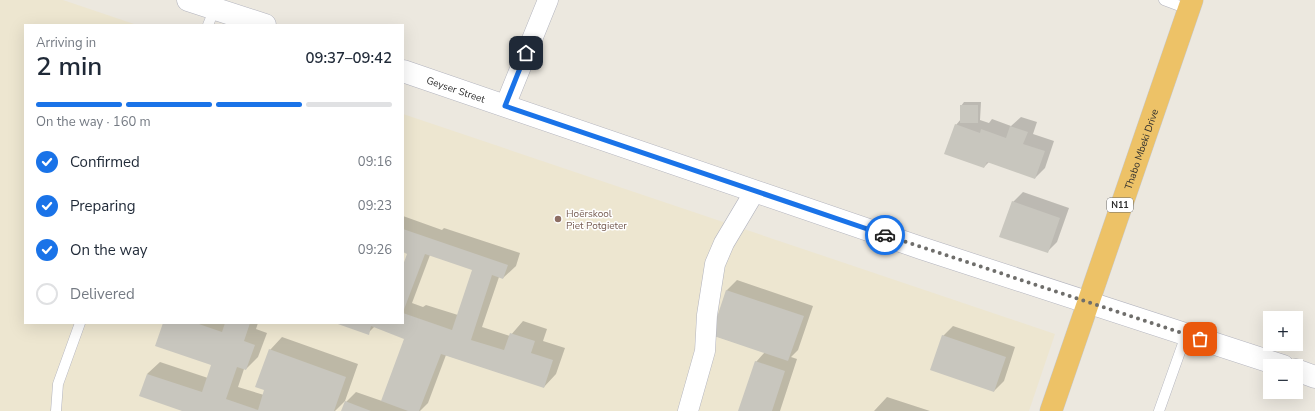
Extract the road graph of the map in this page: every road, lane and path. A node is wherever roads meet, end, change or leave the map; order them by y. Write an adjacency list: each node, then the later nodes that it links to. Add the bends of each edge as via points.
1 (188, 0): 5 (street)
2 (548, 0): 8 (street)
3 (1164, 0): 4 (lane)
4 (1190, 5): 10 (highway, Thabo Mbeki Drive / N11)
5 (212, 17): 6 (street)
6 (258, 24)
7 (404, 71): 8 (street, Geyser Street)
8 (505, 106): 9 (street, Geyser Street)
9 (755, 191): 10 (street, Geyser Street); 17 (street, via 714,264 705,351)
10 (1087, 302): 12 (street, Geyser Street); 18 (highway, Thabo Mbeki Drive / N11)
11 (80, 324): 16 (lane, via 58,384)
12 (1186, 334): 13 (street, Geyser Street); 19 (lane)
13 (1263, 359)
14 (1303, 373): 15 (street)
15 (1315, 377)
16 (56, 411)
17 (688, 411)
18 (1051, 411)
19 (1159, 411)

